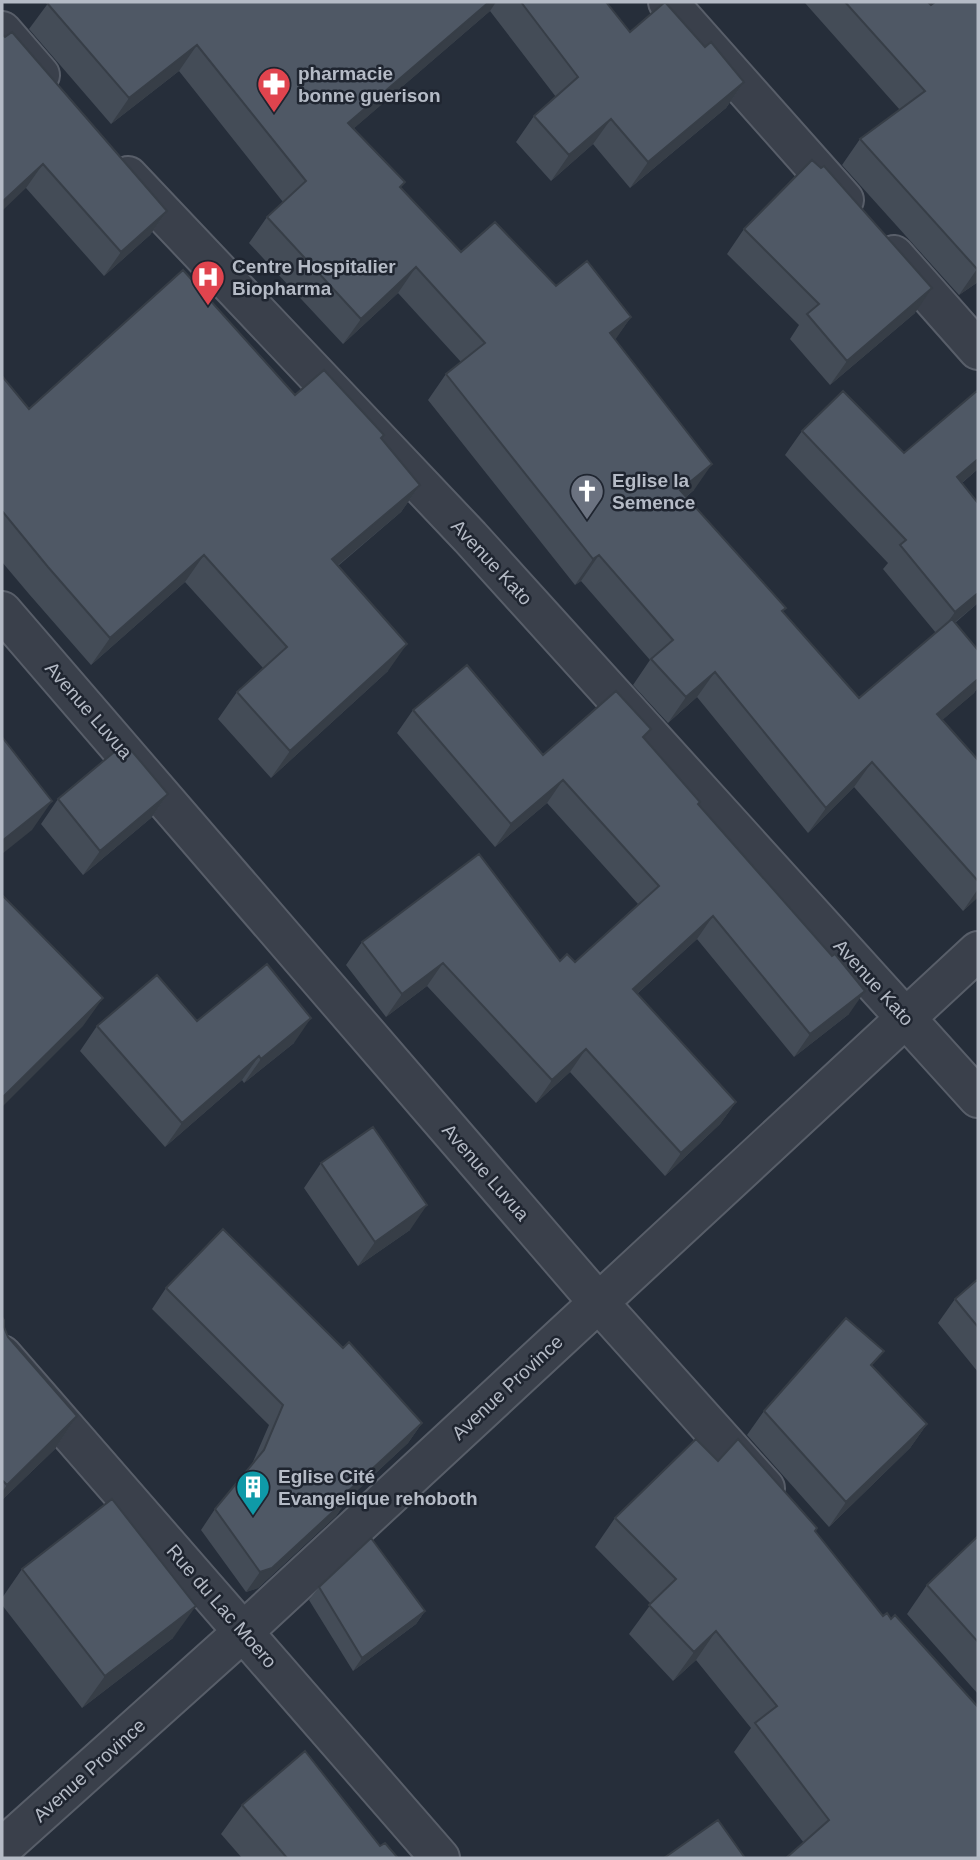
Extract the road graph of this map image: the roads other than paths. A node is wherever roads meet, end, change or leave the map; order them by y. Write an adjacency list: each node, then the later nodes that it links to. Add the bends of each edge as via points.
1 (668, 2): 5 (street)
2 (2, 31): 3 (street)
3 (64, 103)
4 (108, 153): 8 (street, Avenue Kato, via 152,205 470,537)
5 (978, 350)
6 (2, 611): 10 (street, Avenue Luvua)
7 (978, 951): 8 (street, Avenue Province)
8 (907, 1018): 9 (street, Avenue Kato); 10 (street, Avenue Province)
9 (978, 1098)
10 (598, 1302): 12 (street, Avenue Luvua); 13 (street, Avenue Province)
11 (2, 1355): 13 (street, Rue du Lac Moero)
12 (783, 1509)
13 (244, 1631): 14 (street, Avenue Province); 15 (street, Rue du Lac Moero)
14 (2, 1848)
15 (440, 1858)

